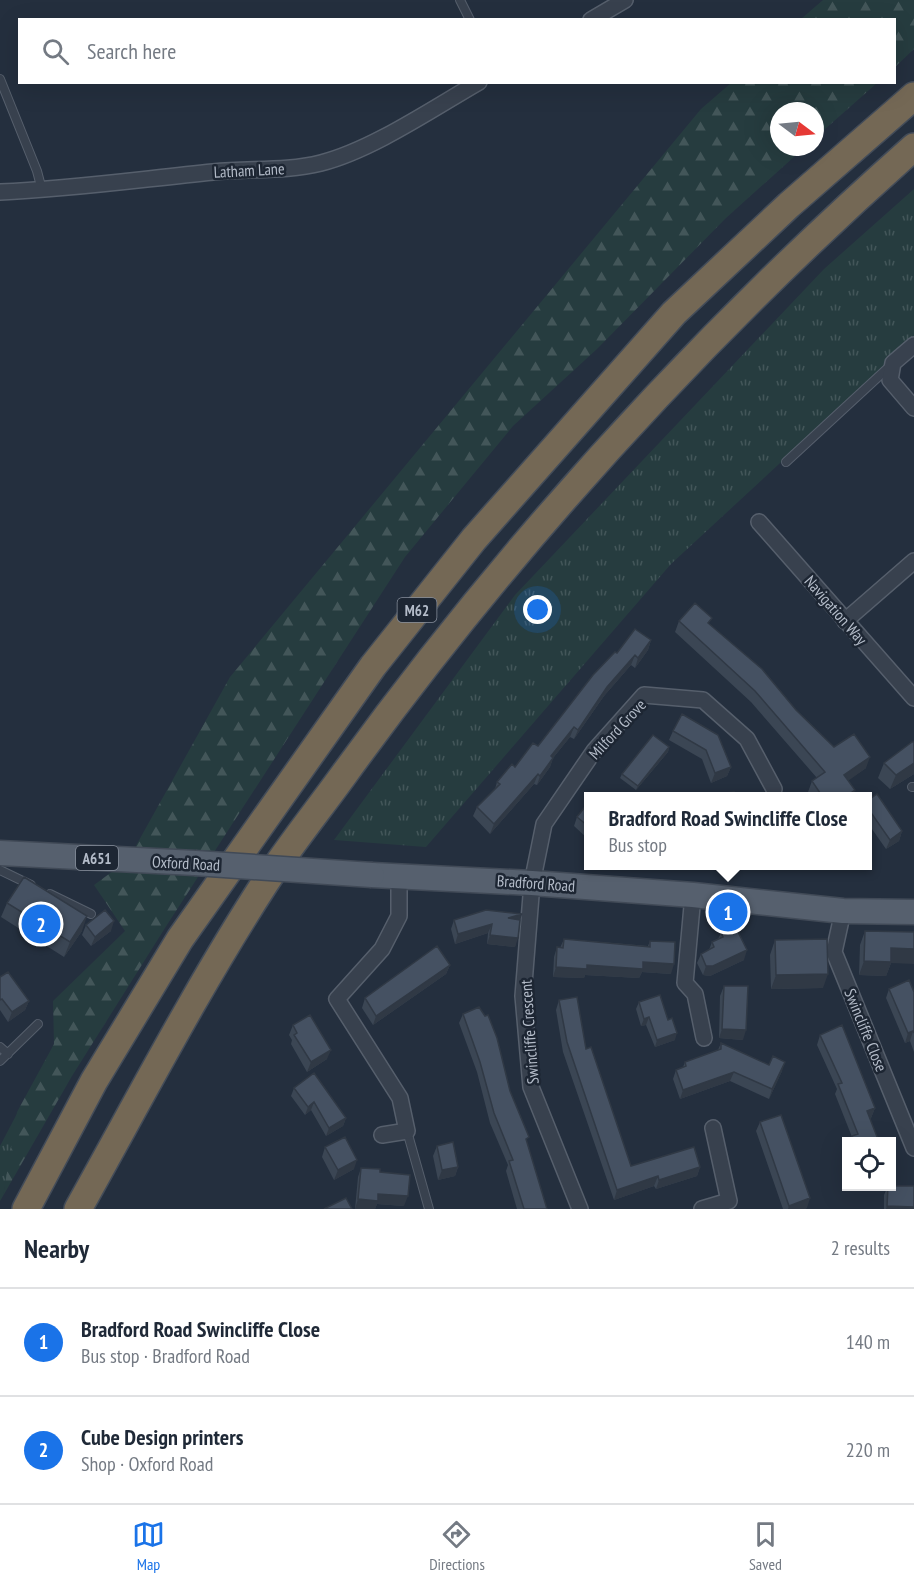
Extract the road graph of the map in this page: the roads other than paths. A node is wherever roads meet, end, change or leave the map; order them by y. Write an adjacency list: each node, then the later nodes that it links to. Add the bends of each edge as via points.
1 (460, 0): 3 (lane)
2 (625, 0): 4 (street)
3 (469, 18)
4 (594, 18)
5 (0, 79): 9 (lane)
6 (475, 84): 9 (street, Latham Lane, via 352,152 321,163)
7 (914, 96): 39 (highway, M62, via 674,313 474,539 373,666 180,939 94,1081)
8 (914, 147): 40 (highway, M62, via 820,230 704,344 599,456 405,690 266,883 196,996)
9 (42, 190): 10 (street, Latham Lane)
10 (0, 192)
11 (914, 345): 12 (street)
12 (893, 363): 13 (street, via 890,380); 14 (lane)
13 (914, 408)
14 (786, 462)
15 (759, 522): 17 (street, Navigation Way)
16 (914, 561): 17 (street)
17 (845, 621): 18 (street, Navigation Way)
18 (914, 698)
19 (774, 789): 24 (street, Milford Grove, via 747,739 703,700 644,695 594,751 544,824)
20 (0, 853): 22 (main road, Oxford Road / A651, bridge)
21 (0, 870): 28 (lane)
22 (372, 874): 23 (main road, Bradford Road / A651)
23 (399, 876): 24 (main road, Bradford Road / A651); 35 (street, via 399,916 382,949 337,999 400,1098)
24 (532, 882): 25 (main road, Bradford Road / A651); 42 (street, Swincliffe Crescent, via 523,996 531,1087)
25 (693, 895): 26 (main road, Bradford Road / A651); 30 (street, via 685,983 694,994)
26 (843, 911): 27 (main road, Bradford Road / A651); 37 (street, Swincliffe Close, via 834,952)
27 (914, 912)
28 (91, 914)
29 (38, 1024): 32 (lane)
30 (704, 1038)
31 (0, 1047): 32 (lane)
32 (8, 1054): 33 (lane)
33 (0, 1061)
34 (713, 1128): 38 (street)
35 (407, 1131): 36 (street); 41 (lane)
36 (382, 1135)
37 (914, 1148)
38 (732, 1205): 43 (street)
39 (26, 1209)
40 (78, 1209)
41 (429, 1209)
42 (580, 1209)
43 (702, 1209)

